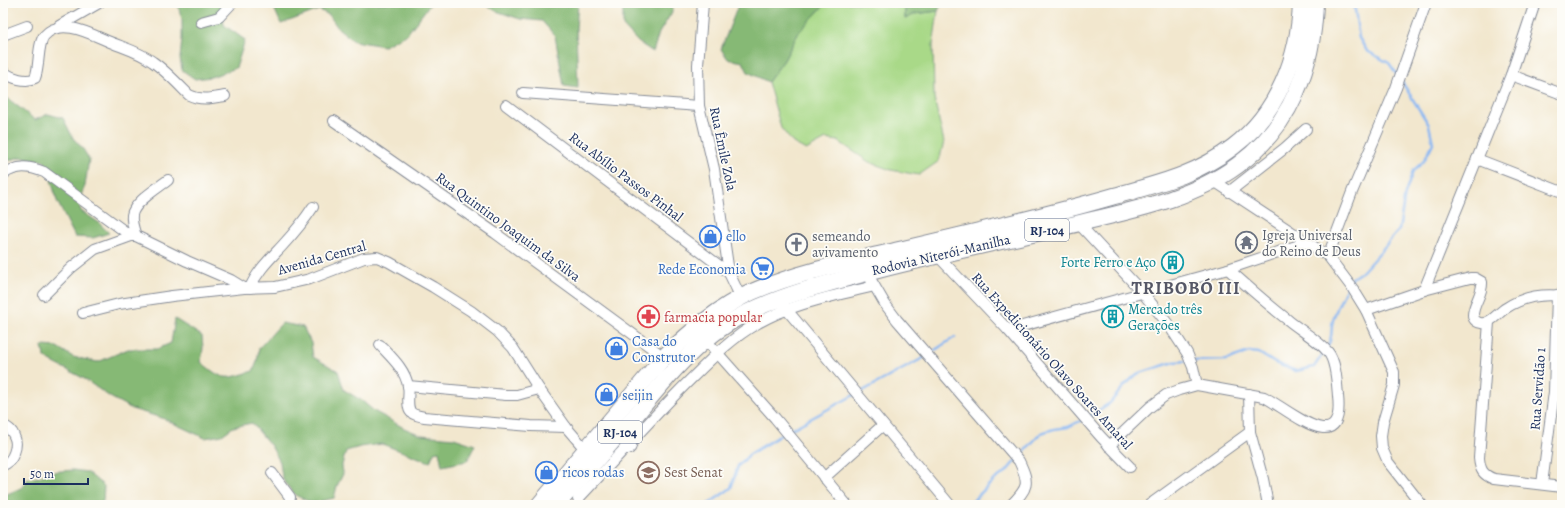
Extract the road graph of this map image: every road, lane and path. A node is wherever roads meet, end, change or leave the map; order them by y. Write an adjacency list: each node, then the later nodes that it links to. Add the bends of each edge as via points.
1 (99, 3): 10 (street)
2 (232, 3): 8 (street, via 219,17)
3 (703, 3): 18 (street, Rua Êmile Zola, via 698,65)
4 (1301, 3): 41 (highway, Rodovia Niterói-Manilha / RJ-104, via 1296,47 1275,98 1257,125 1234,146 1207,165 1181,177 1084,205 800,274)
5 (1315, 3): 24 (highway, Rodovia Niterói-Manilha / RJ-104, via 1313,33 1296,95 1270,134 1250,156)
6 (1426, 3): 32 (street, via 1396,88)
7 (1535, 3): 13 (street)
8 (201, 22)
9 (27, 26): 11 (street)
10 (54, 29): 12 (street, via 44,36 41,43 35,78 24,80); 16 (street, via 80,29 140,54 154,62 195,98)
11 (3, 35)
12 (3, 72)
13 (1511, 75): 15 (street); 21 (street)
14 (523, 93): 18 (street)
15 (1562, 94)
16 (225, 96)
17 (506, 105): 34 (street, Rua Abílio Passos Pinhal)
18 (699, 106): 34 (street, Rua Êmile Zola, via 714,168)
19 (334, 121): 50 (street, Rua Quintino Joaquim da Silva, via 495,233)
20 (1306, 129): 25 (street)
21 (1477, 159): 26 (street); 37 (street)
22 (3, 174): 29 (street, via 19,166 44,172)
23 (168, 180): 29 (street, via 135,207 132,215)
24 (1214, 181): 25 (street); 28 (highway, Rodovia Niterói-Manilha / RJ-104, via 1186,194)
25 (1229, 192): 30 (street)
26 (1562, 192)
27 (313, 207): 36 (street)
28 (1078, 223): 31 (highway, Rodovia Niterói-Manilha / RJ-104); 38 (street)
29 (133, 236): 36 (street); 39 (street, via 95,249)
30 (1308, 242): 32 (street); 33 (street)
31 (937, 255): 35 (highway, Rodovia Niterói-Manilha / RJ-104); 46 (street, Rua Expedicionário Olavo Soares Amaral)
32 (1328, 256): 43 (street, via 1354,289)
33 (1228, 269): 38 (street); 54 (street, via 1326,350 1335,372 1339,405 1337,421 1325,429 1318,428 1264,397)
34 (729, 272): 41 (street, Rua Êmile Zola)
35 (871, 279): 42 (highway, Rodovia Niterói-Manilha / RJ-104); 77 (street, via 885,304 1017,458 1026,475 1027,484 1024,492)
36 (247, 288): 44 (street, Avenida Central, via 118,304); 53 (street, Avenida Central, via 274,287 310,279 364,258 377,257 440,291 497,331 513,348)
37 (1424, 290): 43 (street); 45 (street, via 1475,278 1482,282 1482,286 1474,319 1478,323)
38 (1142, 292): 46 (street); 51 (street, via 1187,353)
39 (44, 295)
40 (1559, 295): 45 (street, via 1536,296 1519,302 1506,308); 67 (street, Rua Servidão 1, via 1554,392)
41 (741, 298): 50 (highway, Rodovia Niterói-Manilha / RJ-104, via 685,337)
42 (781, 304): 47 (highway, Rodovia Niterói-Manilha / RJ-104, via 742,315); 49 (street); 57 (street)
43 (1366, 310): 78 (street, via 1380,337 1395,378 1383,422 1382,448 1388,462)
44 (83, 313)
45 (1489, 322): 67 (street, via 1480,466 1483,472 1494,479)
46 (1008, 330): 61 (street, Rua Expedicionário Olavo Soares Amaral)
47 (705, 339): 49 (street); 55 (highway, Rodovia Niterói-Manilha / RJ-104)
48 (380, 345): 52 (street, via 399,366)
49 (718, 352): 60 (street, via 665,404); 66 (street)
50 (664, 357): 62 (highway, Rodovia Niterói-Manilha / RJ-104)
51 (1197, 385): 54 (street); 61 (street, via 1166,396 1150,407)
52 (408, 386): 53 (street, via 506,395); 58 (street, via 410,412 424,417)
53 (539, 389): 58 (street, Avenida Central)
54 (1249, 394): 59 (street)
55 (633, 417): 60 (highway); 74 (highway, Rodovia Niterói-Manilha / RJ-104)
56 (3, 424): 63 (street, via 15,437 15,448 12,459)
57 (883, 425): 66 (street); 76 (street)
58 (566, 427): 62 (street, Avenida Central)
59 (1250, 432): 70 (street); 71 (street)
60 (628, 446): 69 (street)
61 (1109, 446): 64 (street, Rua Expedicionário Olavo Soares Amaral)
62 (585, 449): 73 (highway, Rodovia Niterói-Manilha / RJ-104)
63 (3, 465)
64 (1130, 467)
65 (272, 473): 72 (street, via 288,494)
66 (824, 478): 75 (street)
67 (1542, 484): 68 (street)
68 (1562, 487)
69 (573, 502)
70 (1151, 503)
71 (1268, 504)
72 (289, 505)
73 (539, 505)
74 (556, 505)
75 (847, 505)
76 (950, 505)
77 (1011, 505)
78 (1422, 505)

